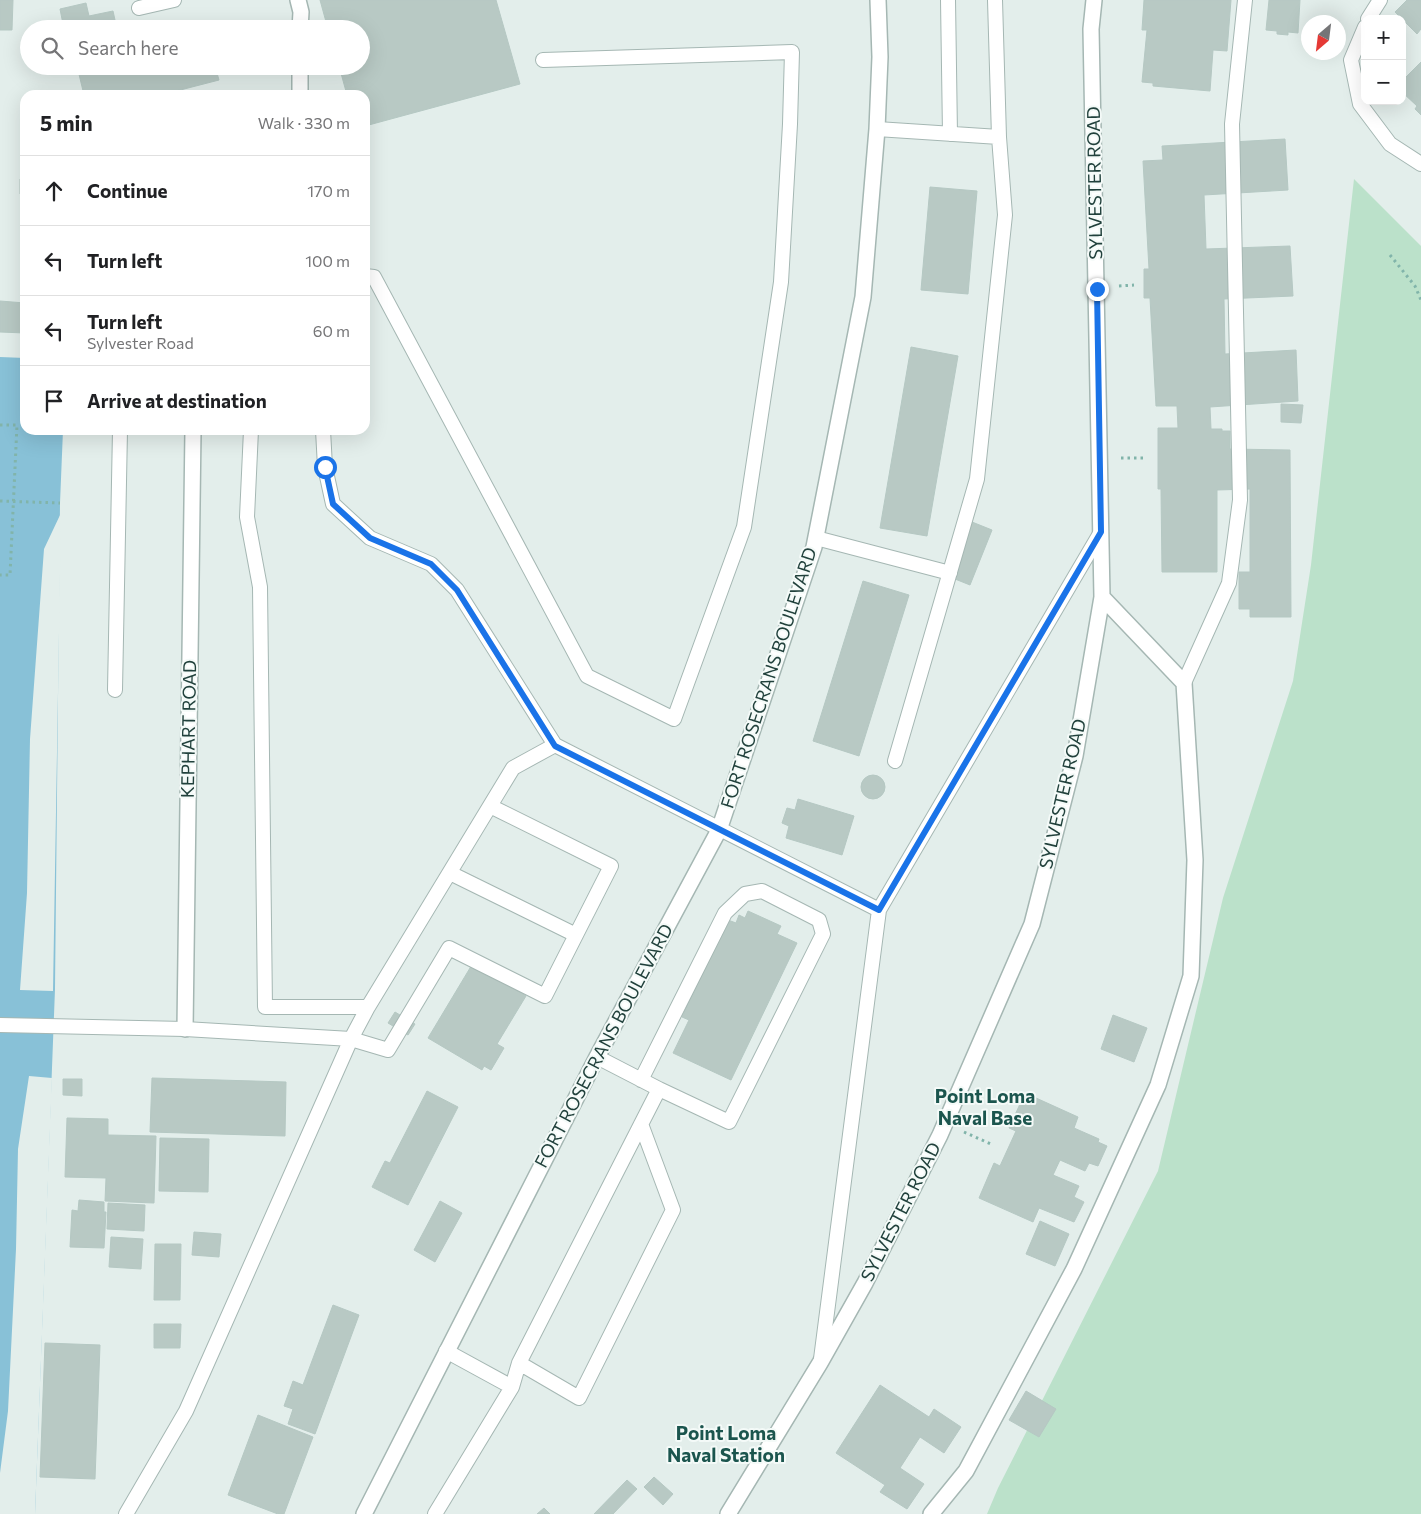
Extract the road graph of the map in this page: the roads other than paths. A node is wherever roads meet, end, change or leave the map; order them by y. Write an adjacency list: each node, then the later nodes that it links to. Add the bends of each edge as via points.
1 (174, 0): 9 (lane)
2 (298, 0): 11 (street)
3 (878, 0): 16 (street, FORT ROSECRANS BOULEVARD)
4 (948, 0): 17 (lane)
5 (995, 0): 18 (lane)
6 (1094, 0): 25 (street, SYLVESTER ROAD, via 1091,29)
7 (1245, 0): 29 (lane, via 1232,124 1240,500 1228,584)
8 (1380, 0): 10 (lane)
9 (139, 8)
10 (1371, 15)
11 (301, 20)
12 (1361, 36): 19 (lane, via 1351,60 1360,104 1390,144)
13 (542, 60): 20 (lane, via 792,52 782,282 744,527 674,719 587,676 374,277)
14 (300, 75): 15 (street)
15 (300, 90)
16 (877, 129): 17 (lane); 26 (street, FORT ROSECRANS BOULEVARD, via 862,297)
17 (950, 134): 18 (lane)
18 (999, 137): 27 (lane, via 1005,215 977,479)
19 (1421, 164)
20 (370, 277)
21 (120, 435): 30 (lane)
22 (193, 435): 40 (street, KEPHART ROAD)
23 (251, 435): 38 (lane, via 247,517 260,587 266,1007)
24 (324, 435): 31 (lane, via 325,467 333,504 370,538 431,564 457,590)
25 (1101, 532): 28 (street, SYLVESTER ROAD); 36 (lane)
26 (816, 538): 27 (lane); 34 (street, FORT ROSECRANS BOULEVARD)
27 (950, 573): 32 (lane)
28 (1102, 597): 29 (street); 48 (street, SYLVESTER ROAD, via 1075,756 1032,924 945,1123 865,1284)
29 (1184, 683): 54 (street, via 1195,860 1191,976 1158,1086 1074,1268 966,1471)
30 (114, 690)
31 (555, 746): 33 (lane, via 513,768); 34 (lane)
32 (895, 761)
33 (490, 806): 35 (lane); 37 (lane, via 611,866)
34 (719, 830): 36 (lane); 42 (street, FORT ROSECRANS BOULEVARD)
35 (450, 873): 37 (lane); 38 (lane)
36 (879, 910): 48 (lane)
37 (576, 936): 41 (lane, via 545,996 449,948 388,1050)
38 (368, 1007): 41 (lane)
39 (0, 1024): 40 (lane)
40 (185, 1029): 41 (lane)
41 (351, 1039): 50 (lane, via 186,1411)
42 (597, 1058): 43 (lane); 46 (street, FORT ROSECRANS BOULEVARD)
43 (641, 1080): 44 (lane); 44 (lane, via 725,913 745,894 762,891 819,920 823,934 728,1122)
44 (659, 1089): 45 (lane)
45 (642, 1124): 47 (lane); 47 (lane, via 673,1210 579,1398)
46 (446, 1351): 49 (lane); 51 (street, FORT ROSECRANS BOULEVARD)
47 (519, 1363): 49 (lane)
48 (820, 1363): 53 (street, SYLVESTER ROAD)
49 (512, 1387): 52 (lane)
50 (126, 1514)
51 (364, 1514)
52 (435, 1514)
53 (728, 1514)
54 (931, 1514)

